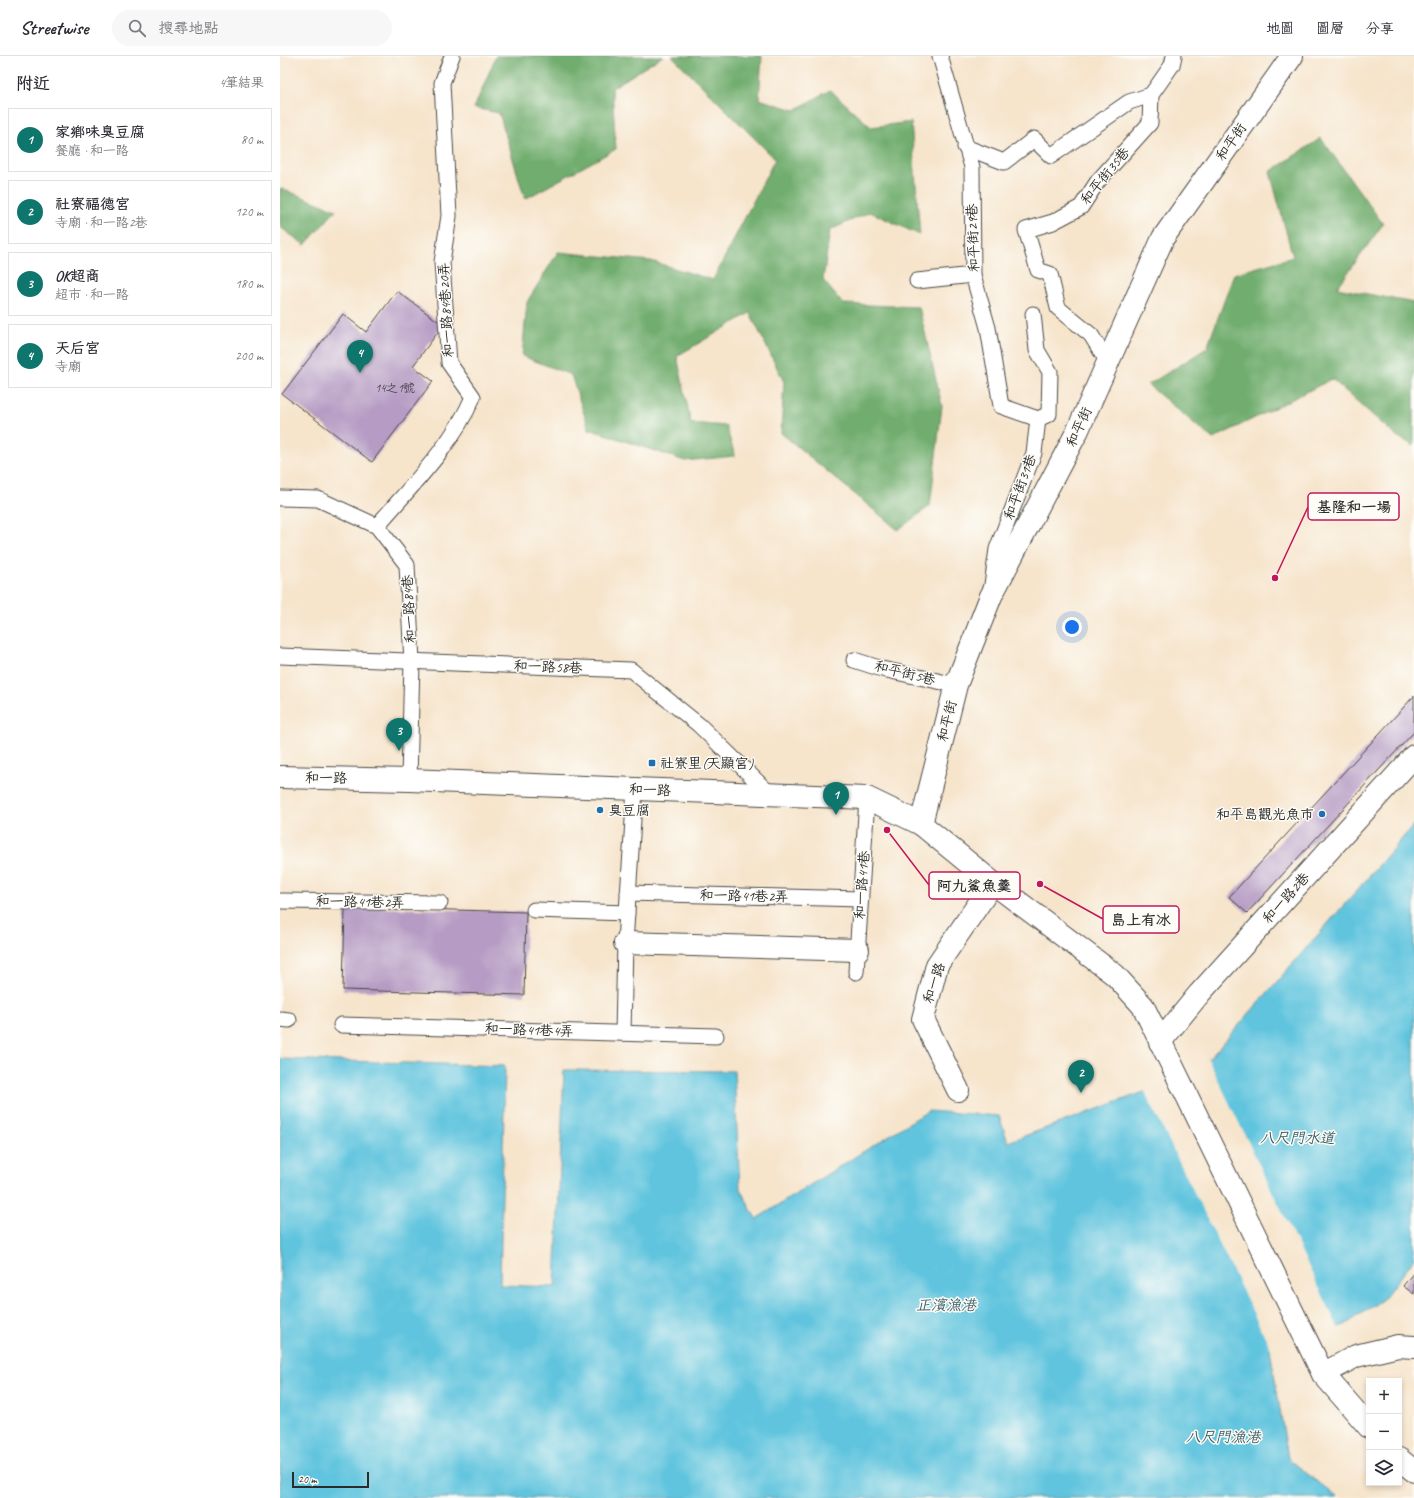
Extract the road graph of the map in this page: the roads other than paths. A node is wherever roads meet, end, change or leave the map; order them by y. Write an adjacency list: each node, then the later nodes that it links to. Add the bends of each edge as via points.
1 (452, 56): 13 (lane, 和一路84巷20弄, via 442,83 449,216 442,262 448,364 473,397 465,416 444,446)
2 (940, 56): 6 (lane, 和平街29巷)
3 (1174, 56): 5 (lane, via 1172,65)
4 (1292, 56): 10 (street, 和平街, via 1164,238)
5 (1151, 95): 6 (lane, via 1129,102 1051,156 1034,139 1004,162); 10 (lane, 和平街35巷, via 1150,123 1098,182 1081,207 1053,222 1026,230 1038,270 1050,274 1058,308 1092,335)
6 (964, 147): 7 (lane, 和平街29巷, via 972,167)
7 (973, 275): 8 (lane); 11 (lane, 和平街29巷, via 988,328 1001,406)
8 (917, 281)
9 (1033, 314): 11 (lane, via 1036,350 1050,372 1048,414)
10 (1109, 364): 14 (street, 和平街, via 1061,466)
11 (1038, 419): 14 (lane, 和平街31巷, via 1034,453 997,549)
12 (280, 498): 13 (lane, 和一路84巷, via 318,499)
13 (377, 526): 17 (lane, 和一路84巷, via 407,566)
14 (991, 596): 18 (street, 和平街)
15 (280, 656): 17 (lane, 和一路58巷)
16 (854, 660): 18 (lane, 和平街5巷, via 882,669)
17 (412, 662): 21 (lane, 和一路84巷); 23 (lane, 和一路58巷, via 631,670 699,725)
18 (956, 685): 25 (street, 和平街)
19 (1414, 756): 39 (street, 和一路2巷, via 1205,988)
20 (280, 777): 21 (street, 和一路)
21 (409, 780): 22 (street, 和一路)
22 (635, 789): 23 (street, 和一路); 27 (lane)
23 (770, 794): 24 (street, 和一路)
24 (867, 798): 25 (street, 和一路); 28 (lane, 和一路41巷)
25 (921, 824): 26 (street, 和一路)
26 (993, 883): 39 (street, 和一路, via 1115,975 1143,1006); 40 (street, 和一路, via 937,965 923,1019)
27 (628, 893): 28 (lane, 和一路41巷2弄); 32 (lane)
28 (861, 899): 34 (lane, 和一路41巷)
29 (280, 901): 30 (lane, 和一路41巷2弄)
30 (440, 903)
31 (534, 910): 32 (lane)
32 (627, 913): 33 (lane)
33 (625, 943): 34 (street); 37 (lane)
34 (858, 950): 35 (lane, 和一路41巷)
35 (856, 972)
36 (341, 1025): 37 (lane, 和一路41巷4弄)
37 (623, 1033): 38 (lane, 和一路41巷4弄)
38 (716, 1036)
39 (1162, 1049): 42 (street, 和一路)
40 (958, 1090)
41 (1414, 1347): 42 (street, via 1398,1346 1356,1356)
42 (1323, 1374): 43 (street, 和一路)
43 (1366, 1423)
44 (1402, 1461): 45 (street)
45 (1414, 1471)

